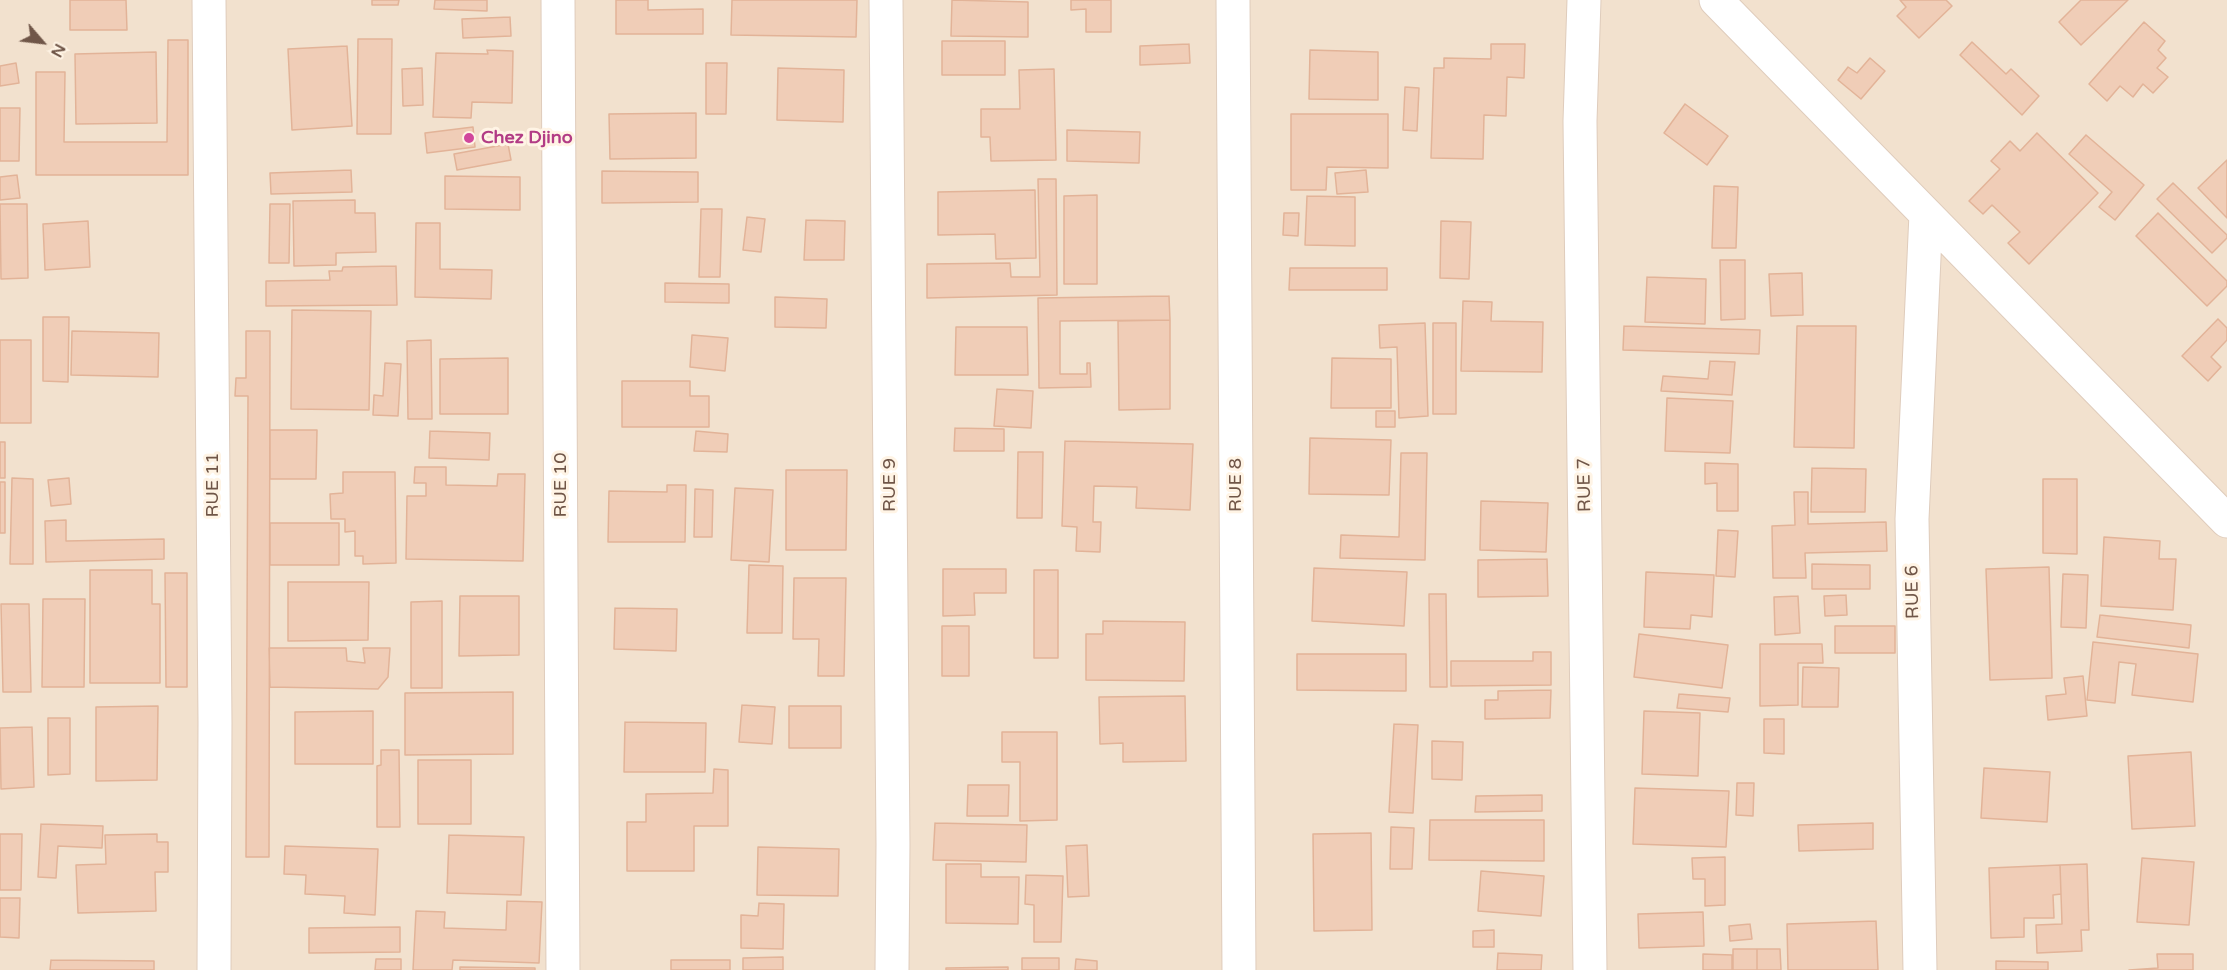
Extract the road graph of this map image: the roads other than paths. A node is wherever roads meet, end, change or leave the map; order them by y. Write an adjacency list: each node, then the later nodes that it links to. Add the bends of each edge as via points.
1 (209, 0): 9 (street, RUE 11)
2 (558, 0): 10 (street, RUE 10)
3 (886, 0): 11 (street, RUE 9)
4 (1233, 0): 12 (street, RUE 8)
5 (1584, 0): 13 (street, RUE 7, via 1580,122)
6 (1716, 0): 7 (street)
7 (1926, 214): 8 (street); 14 (street, RUE 6, via 1912,519)
8 (2227, 521)
9 (214, 970)
10 (563, 970)
11 (892, 970)
12 (1239, 970)
13 (1590, 970)
14 (1920, 970)

